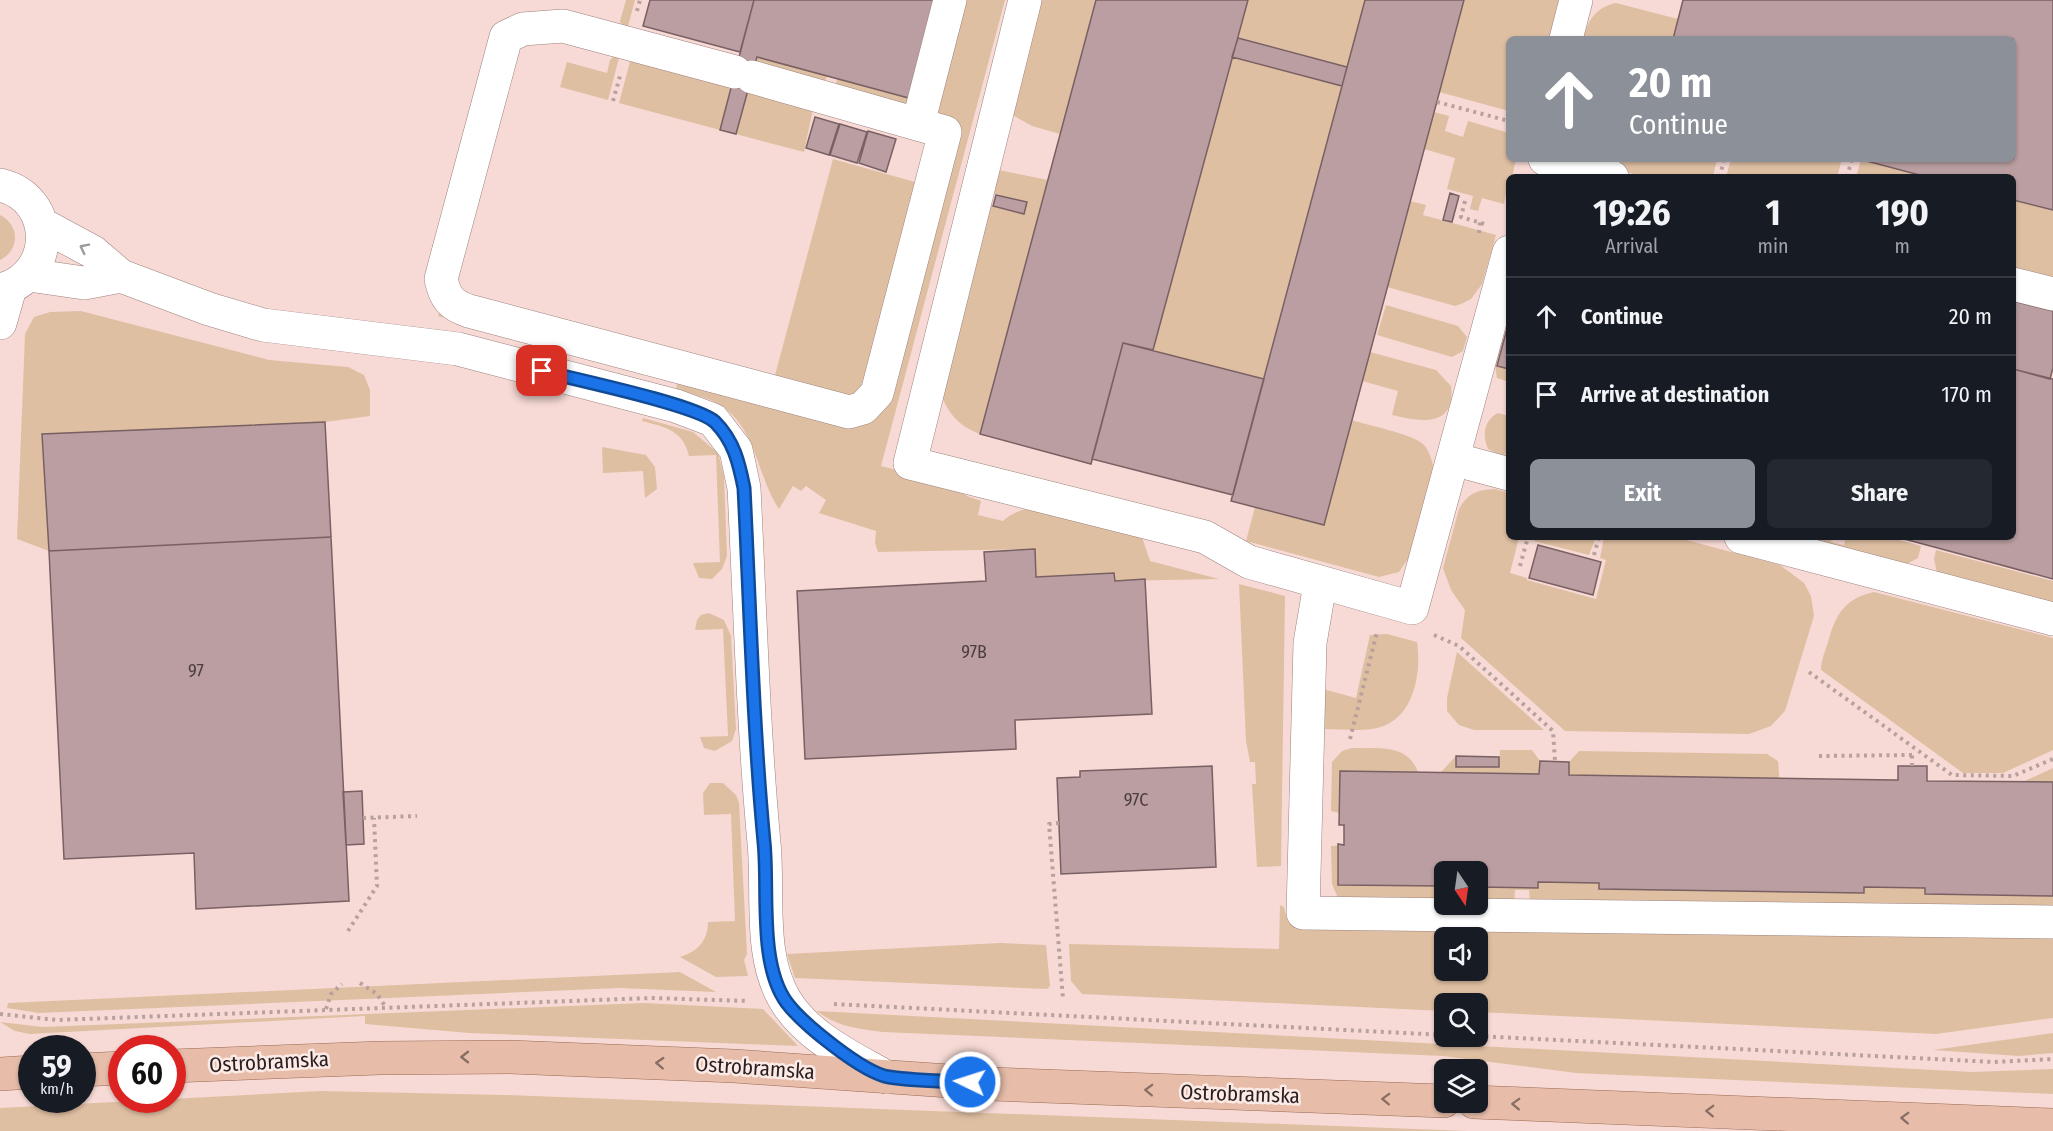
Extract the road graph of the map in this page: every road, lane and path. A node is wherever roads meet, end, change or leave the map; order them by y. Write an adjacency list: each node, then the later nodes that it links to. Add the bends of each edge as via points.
1 (950, 0): 7 (street)
2 (1024, 0): 29 (street, via 910,463 1205,537 1249,562)
3 (1576, 0): 4 (street)
4 (1567, 36)
5 (1437, 102): 6 (path)
6 (1506, 120)
7 (918, 124): 7 (street, via 562,26 523,29 506,37 441,279 444,294 453,305 480,315 849,412 863,408 877,393 945,132)
8 (1556, 162): 9 (street)
9 (1601, 174)
10 (0, 185): 13 (street, via 24,196)
11 (1465, 201): 12 (path, via 1461,217)
12 (1480, 222): 14 (path); 15 (path)
13 (43, 225): 17 (street, one-way to 13, via 93,252); 18 (street, via 42,252)
14 (1490, 225)
15 (1479, 230)
16 (1506, 263): 22 (street)
17 (121, 276): 18 (street, via 84,283); 50 (street, via 263,325 458,349 676,406 713,420 736,450 744,488 771,962)
18 (13, 285): 21 (street)
19 (2016, 285): 20 (street)
20 (2053, 294)
21 (0, 323)
22 (1454, 459): 23 (street); 29 (street, via 1412,608)
23 (1506, 473)
24 (1527, 540): 28 (path)
25 (1598, 540): 27 (path)
26 (1752, 540): 30 (street)
27 (1594, 555)
28 (1520, 566)
29 (1320, 584): 45 (street, via 1310,643 1303,913)
30 (2053, 619)
31 (1376, 635): 34 (path)
32 (1434, 635): 39 (path, via 1459,646 1553,731)
33 (1809, 672): 35 (path)
34 (1350, 739)
35 (1912, 747): 36 (path); 38 (path, via 1952,775 2013,776)
36 (1912, 755): 37 (path); 40 (path)
37 (1819, 756)
38 (2053, 759)
39 (1555, 761)
40 (1912, 766)
41 (417, 816): 43 (path)
42 (363, 818): 43 (path)
43 (374, 818): 46 (path, via 377,886)
44 (1059, 823): 49 (path, via 1049,824)
45 (2053, 922)
46 (348, 931)
47 (360, 983): 51 (path, via 377,994)
48 (342, 984): 52 (path, via 331,994)
49 (1063, 999)
50 (786, 1001): 51 (path, via 651,998); 54 (path); 60 (street, via 823,1040)
51 (385, 1007): 52 (path)
52 (326, 1009): 53 (path, via 57,1020)
53 (0, 1014)
54 (1434, 1034)
55 (1488, 1037): 56 (path, via 1995,1062)
56 (2053, 1059)
57 (186, 1065): 60 (main road, Ostrobramska, one-way to 57, via 510,1057)
58 (18, 1073): 59 (main road)
59 (0, 1074)
60 (886, 1077): 61 (main road, Ostrobramska, one-way to 60)
61 (1434, 1101)
62 (1488, 1103): 63 (main road, one-way to 62)
63 (2053, 1125)

